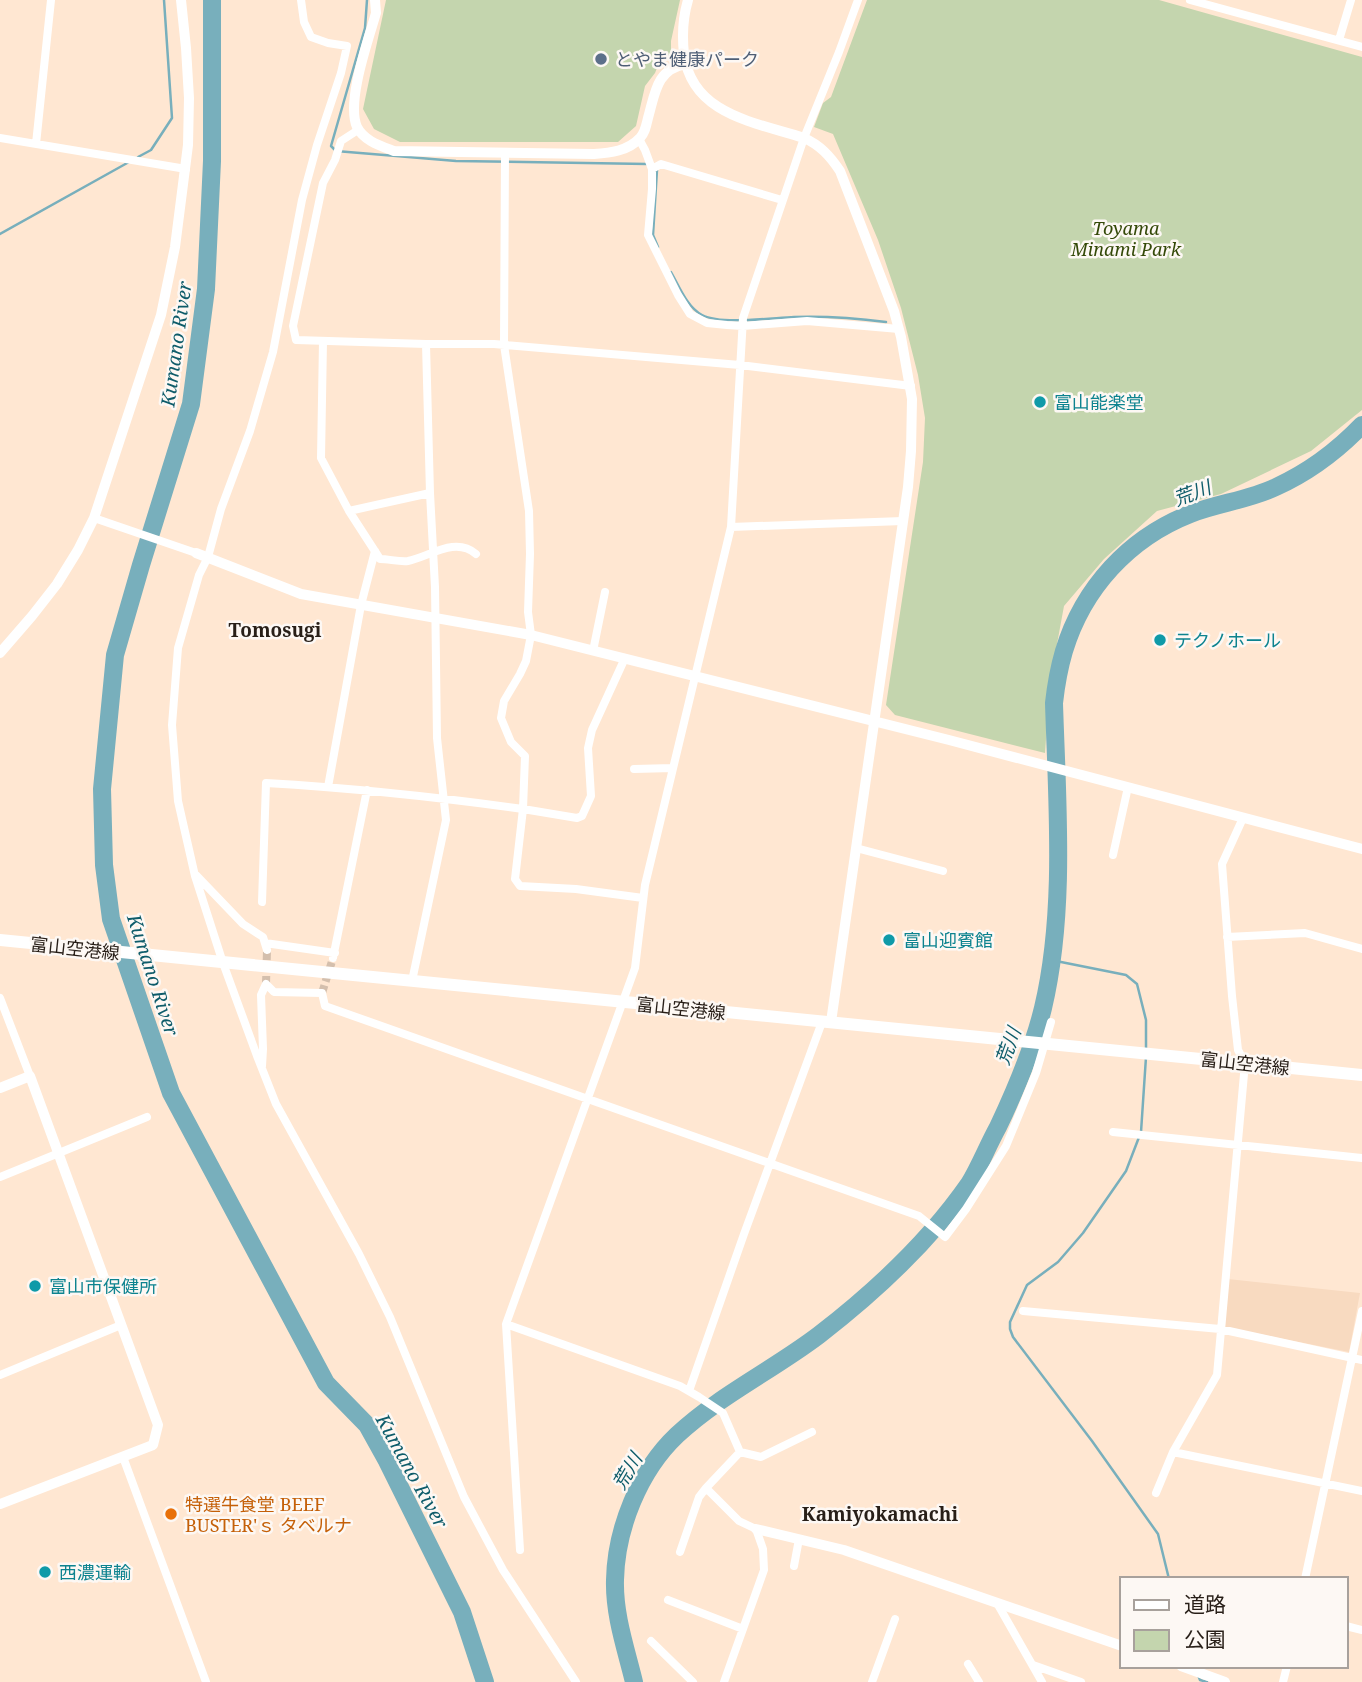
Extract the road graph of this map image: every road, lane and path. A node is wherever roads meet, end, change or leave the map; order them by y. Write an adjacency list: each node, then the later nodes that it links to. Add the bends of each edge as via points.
1 (51, 0): 16 (street)
2 (181, 0): 18 (street, via 189,98)
3 (301, 0): 37 (street, via 311,37 347,46 303,200 273,352)
4 (375, 0): 12 (street, via 376,13 353,96)
5 (688, 0): 11 (street, via 683,41)
6 (858, 0): 14 (street)
7 (1190, 0): 9 (street)
8 (1352, 0): 9 (street)
9 (1339, 40): 10 (street)
10 (1362, 47)
11 (686, 64): 14 (street, via 692,83 706,100 731,115); 15 (street, via 671,68 660,79)
12 (358, 130): 17 (street, via 372,143 394,150); 23 (street, via 341,141 323,183 293,326 296,340)
13 (0, 138): 16 (street)
14 (804, 138): 20 (street); 22 (street, via 822,149 840,171)
15 (639, 139): 17 (street, via 624,149 594,154); 19 (street)
16 (36, 145): 18 (street)
17 (505, 153): 25 (street)
18 (186, 169): 30 (street, via 161,315)
19 (652, 169): 20 (street, via 661,164); 21 (street, via 648,234 678,295 690,314 707,323)
20 (782, 200): 21 (street)
21 (743, 323): 22 (street, via 807,321); 26 (street)
22 (899, 329): 27 (street)
23 (323, 341): 24 (street); 29 (street, via 321,458)
24 (426, 344): 25 (street); 28 (street)
25 (504, 345): 26 (street); 41 (street, via 529,511)
26 (740, 365): 27 (street); 32 (street)
27 (911, 386): 31 (street)
28 (430, 493): 29 (street); 34 (street)
29 (349, 511): 33 (street)
30 (94, 518): 35 (street); 43 (street, via 68,568)
31 (904, 521): 32 (street); 46 (street)
32 (732, 527): 45 (street)
33 (375, 551): 34 (street, via 380,558 407,561); 39 (street)
34 (433, 552): 36 (street, via 460,547); 40 (street)
35 (196, 553): 37 (street)
36 (476, 554)
37 (208, 558): 39 (street, via 301,594); 59 (street, via 178,649 172,725 178,801)
38 (605, 592): 42 (street)
39 (361, 605): 40 (street); 49 (street)
40 (436, 618): 41 (street); 52 (street, via 437,738)
41 (531, 635): 42 (street); 53 (street, via 526,661 504,701 501,718 511,742 526,756)
42 (593, 651): 44 (street)
43 (0, 653)
44 (625, 659): 45 (street); 53 (street, via 592,730 588,748 591,796 582,816)
45 (695, 676): 46 (street); 47 (street)
46 (874, 722): 50 (street); 55 (street)
47 (673, 768): 48 (street); 60 (street)
48 (634, 769)
49 (328, 787): 51 (street); 61 (street, via 266,783)
50 (1128, 787): 54 (street); 57 (street)
51 (368, 790): 52 (street); 59 (street, via 334,956 266,947 263,937 243,924)
52 (443, 798): 53 (street); 66 (street, via 446,820)
53 (523, 809): 60 (street, via 515,879 520,886)
54 (1243, 818): 56 (street); 62 (street, via 1222,864)
55 (856, 848): 58 (street); 69 (street)
56 (1362, 849)
57 (1113, 855)
58 (943, 871)
59 (195, 874): 65 (street)
60 (643, 898): 68 (street, via 635,968)
61 (262, 902)
62 (1227, 937): 64 (street, via 1305,933); 72 (street, via 1238,1050)
63 (0, 940): 65 (main road, 富山空港線)
64 (1362, 949)
65 (219, 962): 66 (main road, 富山空港線); 73 (street)
66 (412, 981): 68 (main road, 富山空港線)
67 (0, 998): 75 (street)
68 (624, 1002): 69 (main road, 富山空港線); 77 (street)
69 (826, 1022): 71 (main road, 富山空港線); 83 (street)
70 (1051, 1022): 71 (street)
71 (1045, 1044): 72 (main road, 富山空港線); 83 (street, via 1006,1146 945,1237 919,1216)
72 (1245, 1063): 74 (main road, 富山空港線); 80 (street)
73 (262, 1068): 77 (street, via 261,995 266,984 274,992 323,993 325,1006); 119 (street, via 276,1104 390,1317 464,1497 503,1570)
74 (1362, 1075)
75 (30, 1076): 76 (street); 81 (street)
76 (0, 1088)
77 (588, 1099): 83 (street); 87 (street)
78 (147, 1118): 81 (street)
79 (1113, 1132): 80 (street)
80 (1238, 1145): 82 (street); 89 (street)
81 (59, 1154): 84 (street); 88 (street)
82 (1362, 1158)
83 (770, 1164): 93 (street)
84 (0, 1177)
85 (1023, 1311): 89 (street)
86 (1362, 1311): 90 (street)
87 (506, 1324): 93 (street); 105 (street)
88 (121, 1325): 92 (street); 97 (street, via 159,1425 153,1445)
89 (1220, 1329): 90 (street); 96 (street, via 1217,1375)
90 (1352, 1358): 91 (street); 98 (street)
91 (1362, 1360)
92 (0, 1375)
93 (689, 1391): 95 (street, via 723,1413)
94 (812, 1432): 95 (street, via 761,1457)
95 (740, 1452): 99 (street)
96 (1173, 1452): 98 (street); 101 (street)
97 (123, 1457): 102 (street); 118 (street)
98 (1326, 1483): 100 (street); 108 (street)
99 (706, 1488): 103 (street, via 739,1521); 106 (street)
100 (1362, 1491)
101 (1156, 1493)
102 (0, 1504)
103 (755, 1529): 104 (street); 112 (street, via 763,1549 764,1570)
104 (799, 1539): 107 (street); 110 (street)
105 (520, 1550)
106 (680, 1552)
107 (794, 1566)
108 (1305, 1577)
109 (668, 1600): 112 (street)
110 (997, 1603): 114 (street); 116 (street)
111 (895, 1619): 122 (street)
112 (743, 1629): 121 (street)
113 (651, 1641): 120 (street)
114 (1120, 1645)
115 (968, 1664): 123 (street)
116 (1033, 1665): 124 (street); 125 (street)
117 (1186, 1668): 126 (street)
118 (206, 1682)
119 (576, 1682)
120 (692, 1682)
121 (724, 1682)
122 (872, 1682)
123 (979, 1682)
124 (1042, 1682)
125 (1081, 1682)
126 (1225, 1682)

